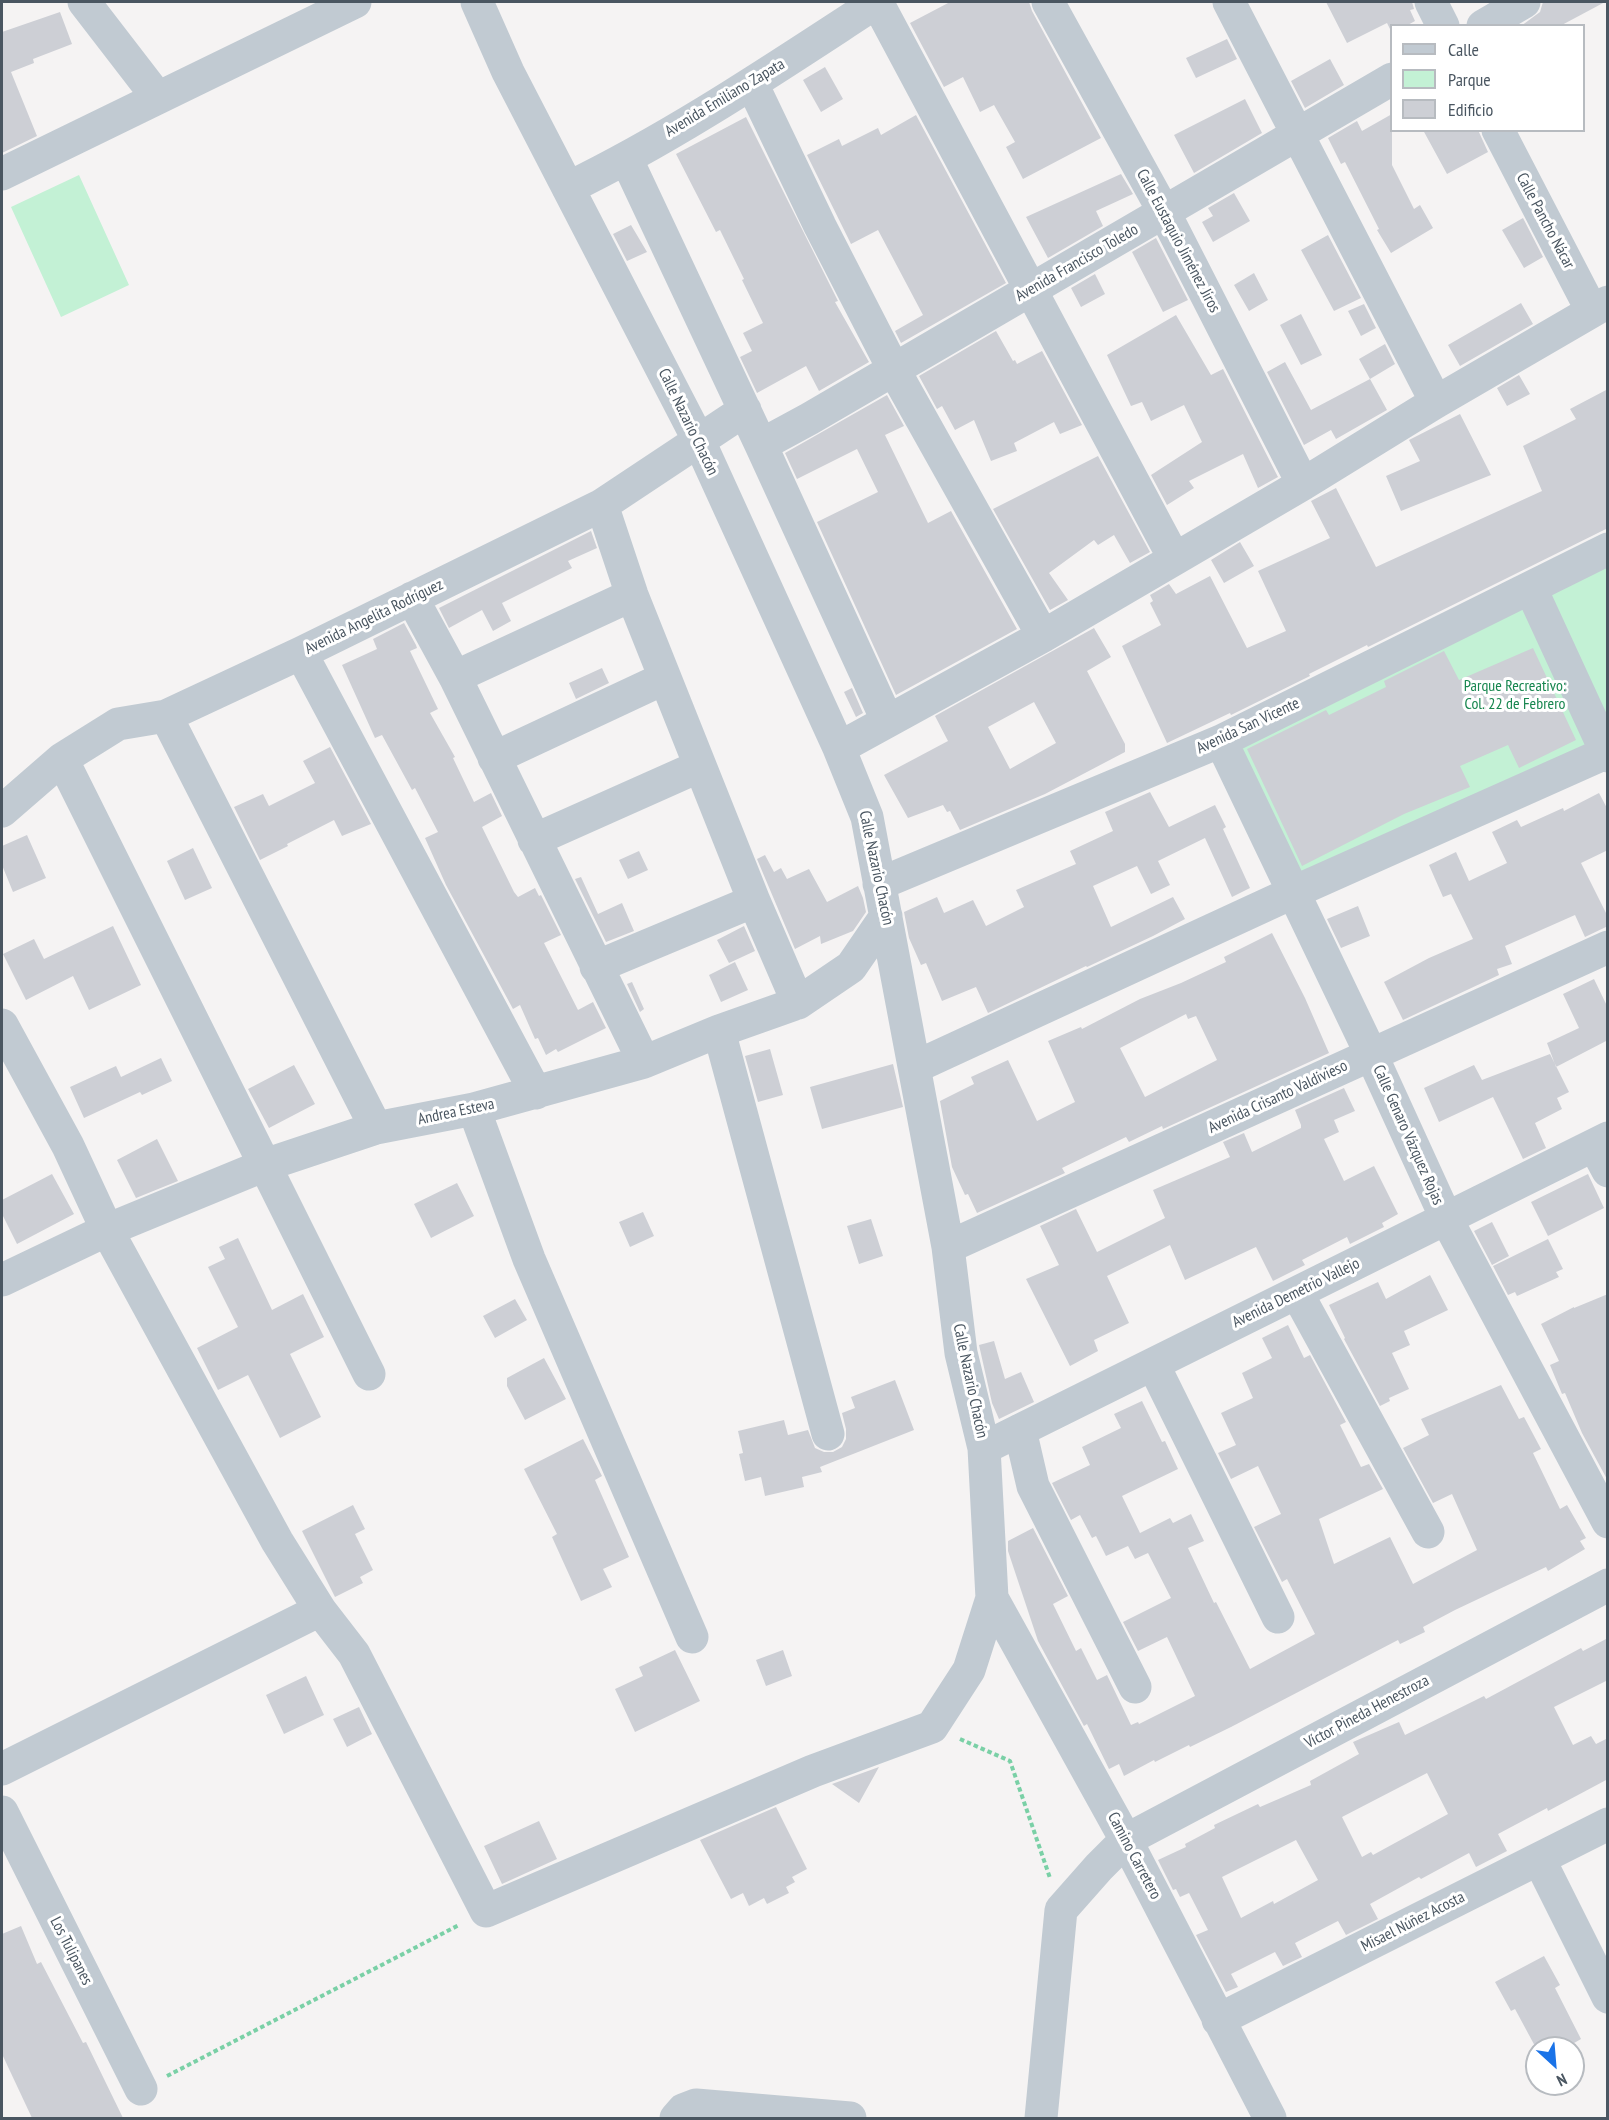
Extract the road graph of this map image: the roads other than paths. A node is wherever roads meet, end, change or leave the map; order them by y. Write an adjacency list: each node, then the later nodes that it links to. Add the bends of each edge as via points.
1 (84, 2): 13 (street)
2 (355, 2): 13 (street)
3 (477, 2): 18 (street, Calle Nazario Chacón)
4 (877, 2): 12 (street, Avenida Emiliano Zapata); 20 (street)
5 (1048, 2): 19 (street, Calle Eustaquio Jiménez Jiros)
6 (1229, 2): 15 (street)
7 (1431, 2): 9 (street)
8 (1524, 2): 10 (street)
9 (1442, 24)
10 (1486, 24)
11 (1390, 80): 15 (street, Avenida Francisco Toledo)
12 (752, 84): 16 (street, Avenida Emiliano Zapata); 22 (street)
13 (158, 98): 17 (street)
14 (1499, 132): 21 (street, Calle Pancho Nácar)
15 (1297, 134): 19 (street, Avenida Francisco Toledo); 23 (street)
16 (626, 158): 18 (street, Avenida Emiliano Zapata); 24 (street)
17 (2, 174)
18 (568, 188): 25 (street, Calle Nazario Chacón)
19 (1164, 212): 20 (street, Avenida Francisco Toledo); 27 (street, Calle Eustaquio Jiménez Jiros)
20 (1030, 290): 22 (street, Avenida Francisco Toledo); 30 (street)
21 (1600, 307): 23 (street)
22 (894, 370): 26 (street, Avenida Francisco Toledo); 34 (street)
23 (1436, 402): 27 (street)
24 (745, 410): 25 (street, Avenida Angelita Rodríguez); 26 (street)
25 (699, 441): 28 (street, Avenida Angelita Rodríguez); 41 (street, Calle Nazario Chacón)
26 (761, 444): 39 (street)
27 (1303, 484): 30 (street)
28 (602, 505): 32 (street); 33 (street, Avenida Angelita Rodríguez)
29 (1606, 552): 31 (street, Avenida San Vicente)
30 (1174, 558): 34 (street)
31 (1531, 589): 40 (street, Avenida San Vicente); 42 (street)
32 (632, 595): 36 (street); 37 (street)
33 (412, 598): 35 (street, Avenida Angelita Rodríguez); 36 (street)
34 (1043, 636): 39 (street)
35 (301, 653): 38 (street, Avenida Angelita Rodríguez); 60 (street)
36 (455, 677): 43 (street)
37 (664, 678): 43 (street); 45 (street)
38 (166, 716): 44 (street, Avenida Angelita Rodríguez, via 117,724); 62 (street)
39 (887, 720): 41 (street)
40 (1221, 741): 48 (street, Avenida San Vicente); 49 (street, Calle Genaro Vázquez Rojas)
41 (839, 748): 48 (street, Calle Nazario Chacón, via 867,817)
42 (1607, 754): 49 (street)
43 (495, 758): 47 (street)
44 (62, 759): 46 (street, Avenida Angelita Rodríguez); 64 (street)
45 (700, 766): 47 (street); 50 (street)
46 (2, 811)
47 (534, 840): 53 (street)
48 (879, 884): 51 (street, Calle Nazario Chacón)
49 (1294, 892): 57 (street, Calle Genaro Vázquez Rojas); 59 (street)
50 (754, 900): 53 (street); 54 (street)
51 (886, 916): 54 (street, Andrea Esteva, via 851,967); 59 (street, Calle Nazario Chacón)
52 (1608, 947): 57 (street, Avenida Crisanto Valdivieso)
53 (596, 967): 58 (street)
54 (798, 1003): 56 (street, Andrea Esteva)
55 (2, 1025): 66 (street, via 68,1146)
56 (719, 1031): 58 (street, Andrea Esteva); 73 (street)
57 (1371, 1054): 65 (street, Calle Genaro Vázquez Rojas); 67 (street, Avenida Crisanto Valdivieso)
58 (644, 1062): 60 (street, Andrea Esteva)
59 (915, 1067): 67 (street, Calle Nazario Chacón)
60 (536, 1093): 61 (street, Andrea Esteva)
61 (474, 1109): 62 (street, Andrea Esteva); 81 (street, via 529,1258)
62 (376, 1128): 64 (street, Andrea Esteva)
63 (1603, 1151): 65 (street, Avenida Demetrio Vallejo)
64 (265, 1165): 66 (street, Andrea Esteva); 71 (street)
65 (1446, 1218): 69 (street, Avenida Demetrio Vallejo); 75 (street, Calle Genaro Vázquez Rojas)
66 (107, 1230): 68 (street, Andrea Esteva); 79 (street, via 277,1541)
67 (948, 1247): 74 (street, Calle Nazario Chacón, via 961,1353)
68 (2, 1280)
69 (1297, 1293): 70 (street, Avenida Demetrio Vallejo); 76 (street)
70 (1153, 1364): 72 (street, Avenida Demetrio Vallejo); 80 (street)
71 (369, 1374)
72 (1020, 1430): 74 (street, Avenida Demetrio Vallejo); 82 (street, via 1033,1486)
73 (828, 1434)
74 (984, 1448): 78 (street, Calle Nazario Chacón)
75 (1608, 1522)
76 (1428, 1532)
77 (1608, 1585): 86 (street, Víctor Pineda Henestroza)
78 (992, 1598): 79 (street, Calle Nazario Chacón, via 969,1670 932,1727 813,1771 486,1911 354,1654); 86 (street, Camino Carretero)
79 (320, 1610): 83 (street)
80 (1278, 1617)
81 (692, 1637)
82 (1135, 1687)
83 (2, 1769)
84 (2, 1812): 90 (street, Los Tulipanes)
85 (1608, 1824): 87 (street, Misael Núñez Acosta)
86 (1126, 1840): 89 (street, Camino Carretero); 93 (street, Víctor Pineda Henestroza, via 1061,1910)
87 (1539, 1859): 88 (street); 89 (street, Misael Núñez Acosta)
88 (1608, 1997)
89 (1218, 2020): 94 (street, Camino Carretero)
90 (141, 2089)
91 (676, 2118): 92 (street, via 696,2105)
92 (850, 2118)
93 (1041, 2118)
94 (1270, 2118)

